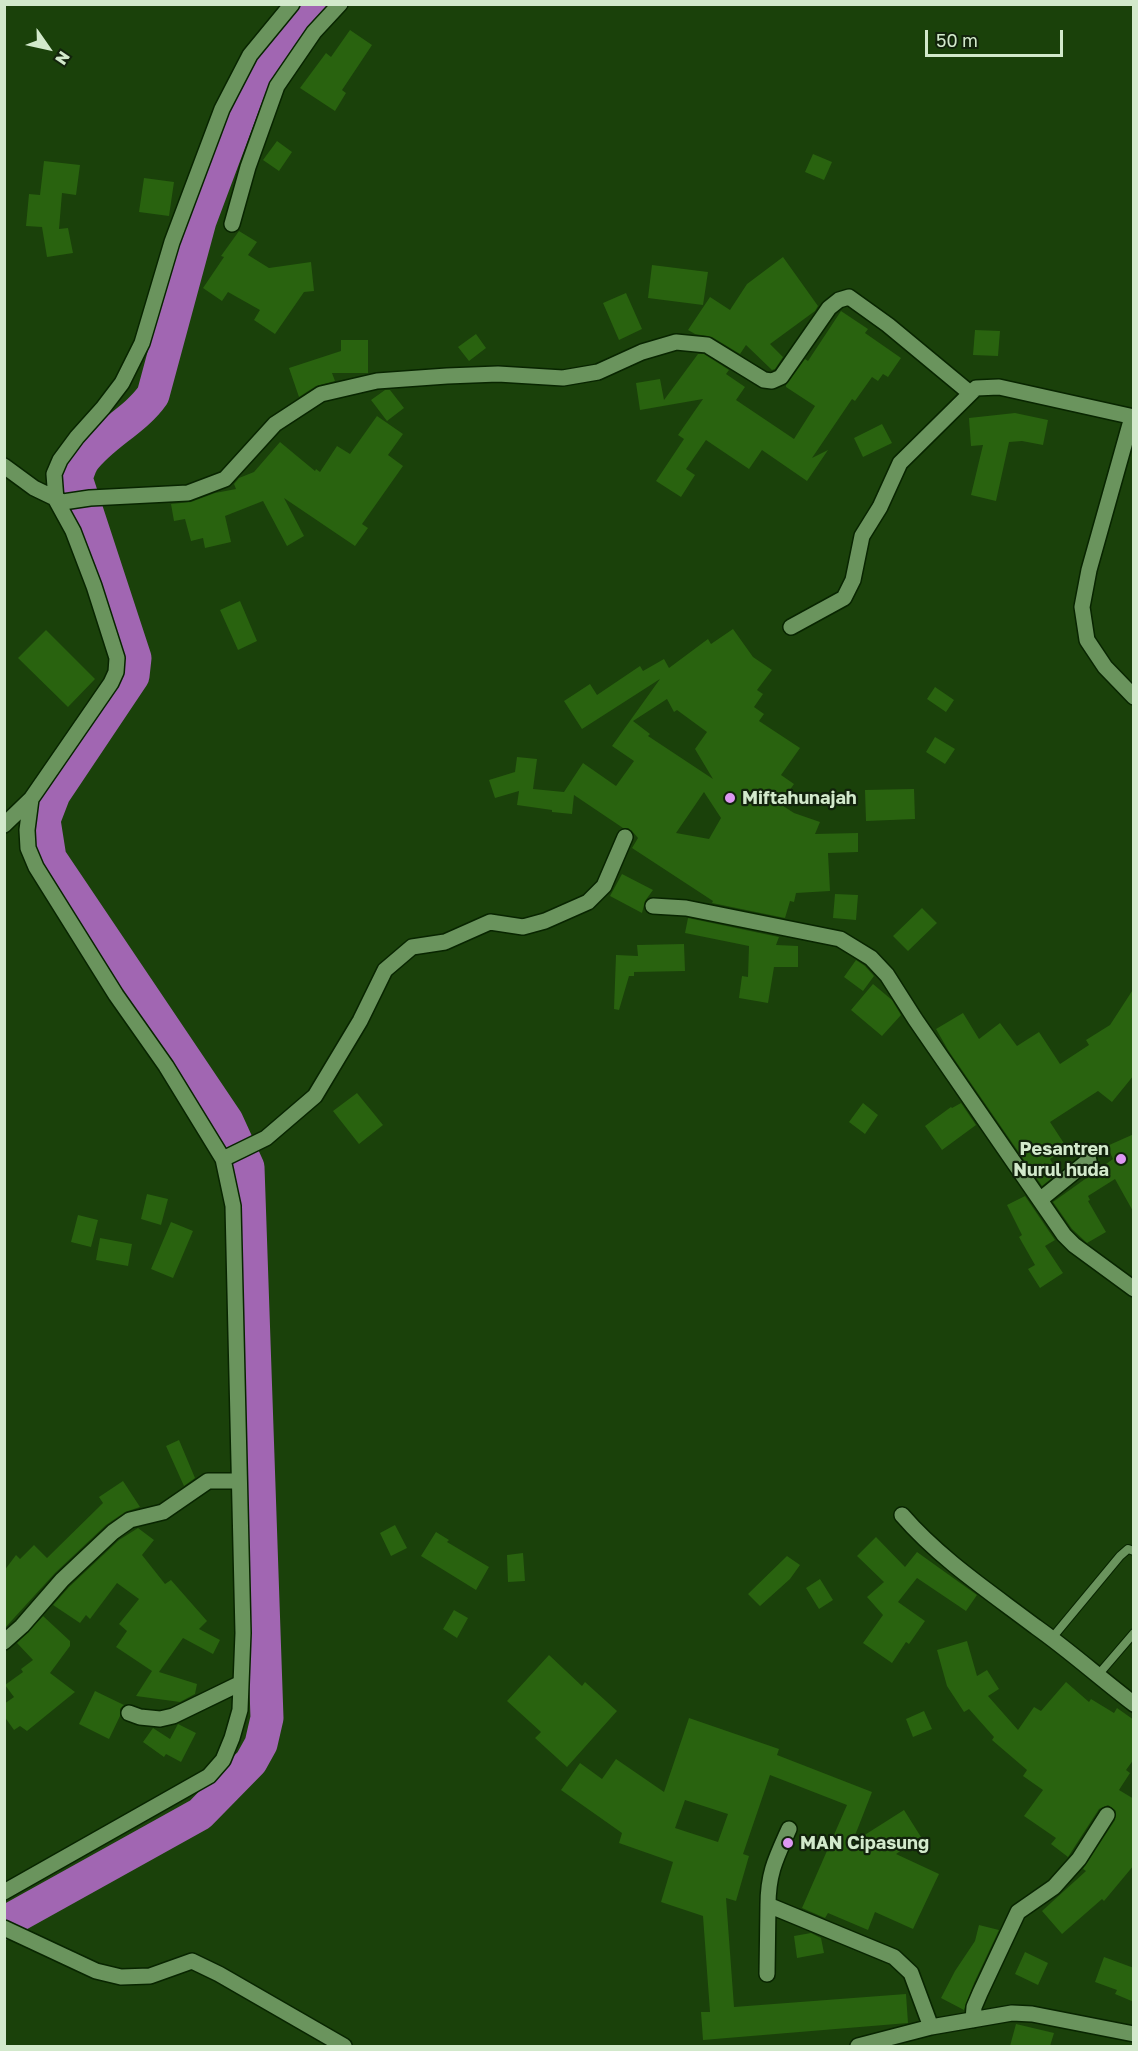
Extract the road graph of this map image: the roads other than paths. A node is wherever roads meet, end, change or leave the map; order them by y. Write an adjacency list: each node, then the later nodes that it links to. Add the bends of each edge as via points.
1 (292, 4): 7 (street, via 250,55 222,109 172,242 142,343 122,383 60,460 54,474)
2 (340, 4): 3 (street, via 314,32 277,86)
3 (232, 224)
4 (970, 393): 5 (street, via 976,388 999,387); 7 (street, via 888,324 849,297 829,308 781,377 772,381 764,380 707,345 676,342 598,372 563,378 498,374 377,381 321,394 275,424 225,478 188,493); 8 (street, via 900,463 862,536 853,580 844,598)
5 (1133, 417): 9 (street, via 1082,607 1091,647 1105,668)
6 (4, 466): 7 (street, via 34,488)
7 (62, 501): 10 (street, via 117,658 116,672)
8 (791, 627)
9 (1134, 697)
10 (31, 799): 11 (street); 14 (street, via 28,848 36,867 116,995)
11 (4, 825)
12 (625, 837): 14 (street, via 604,886 588,902 523,927 490,922 445,942 412,947 385,970 315,1096 266,1138)
13 (653, 906): 16 (street, via 686,908 840,939 871,958 887,975)
14 (226, 1157): 18 (street, via 233,1206)
15 (1089, 1160): 16 (street)
16 (1041, 1199): 17 (street, via 1074,1245)
17 (1134, 1290)
18 (239, 1481): 23 (street, via 208,1481 163,1512 130,1520 112,1532); 25 (street)
19 (903, 1515): 22 (street, via 951,1563)
20 (1134, 1551): 22 (lane, via 1128,1549 1120,1556)
21 (1134, 1633): 24 (lane)
22 (1052, 1638): 24 (street)
23 (4, 1642)
24 (1098, 1675): 26 (street)
25 (241, 1683): 27 (street, via 173,1716 160,1719); 30 (street, via 240,1710 232,1738 223,1760 209,1776)
26 (1134, 1704)
27 (129, 1713)
28 (1107, 1815): 34 (street, via 1089,1845 1054,1887 1018,1912 974,2007)
29 (789, 1829): 31 (street, via 768,1882)
30 (4, 1892)
31 (768, 1905): 33 (street); 35 (street, via 894,1957 911,1973)
32 (9, 1930): 37 (street, via 96,1971 121,1977 150,1976 192,1961)
33 (766, 1974)
34 (973, 2020): 35 (street); 36 (street, via 1012,2013 1032,2014)
35 (931, 2027): 38 (street)
36 (1134, 2034)
37 (344, 2046)
38 (858, 2046)

